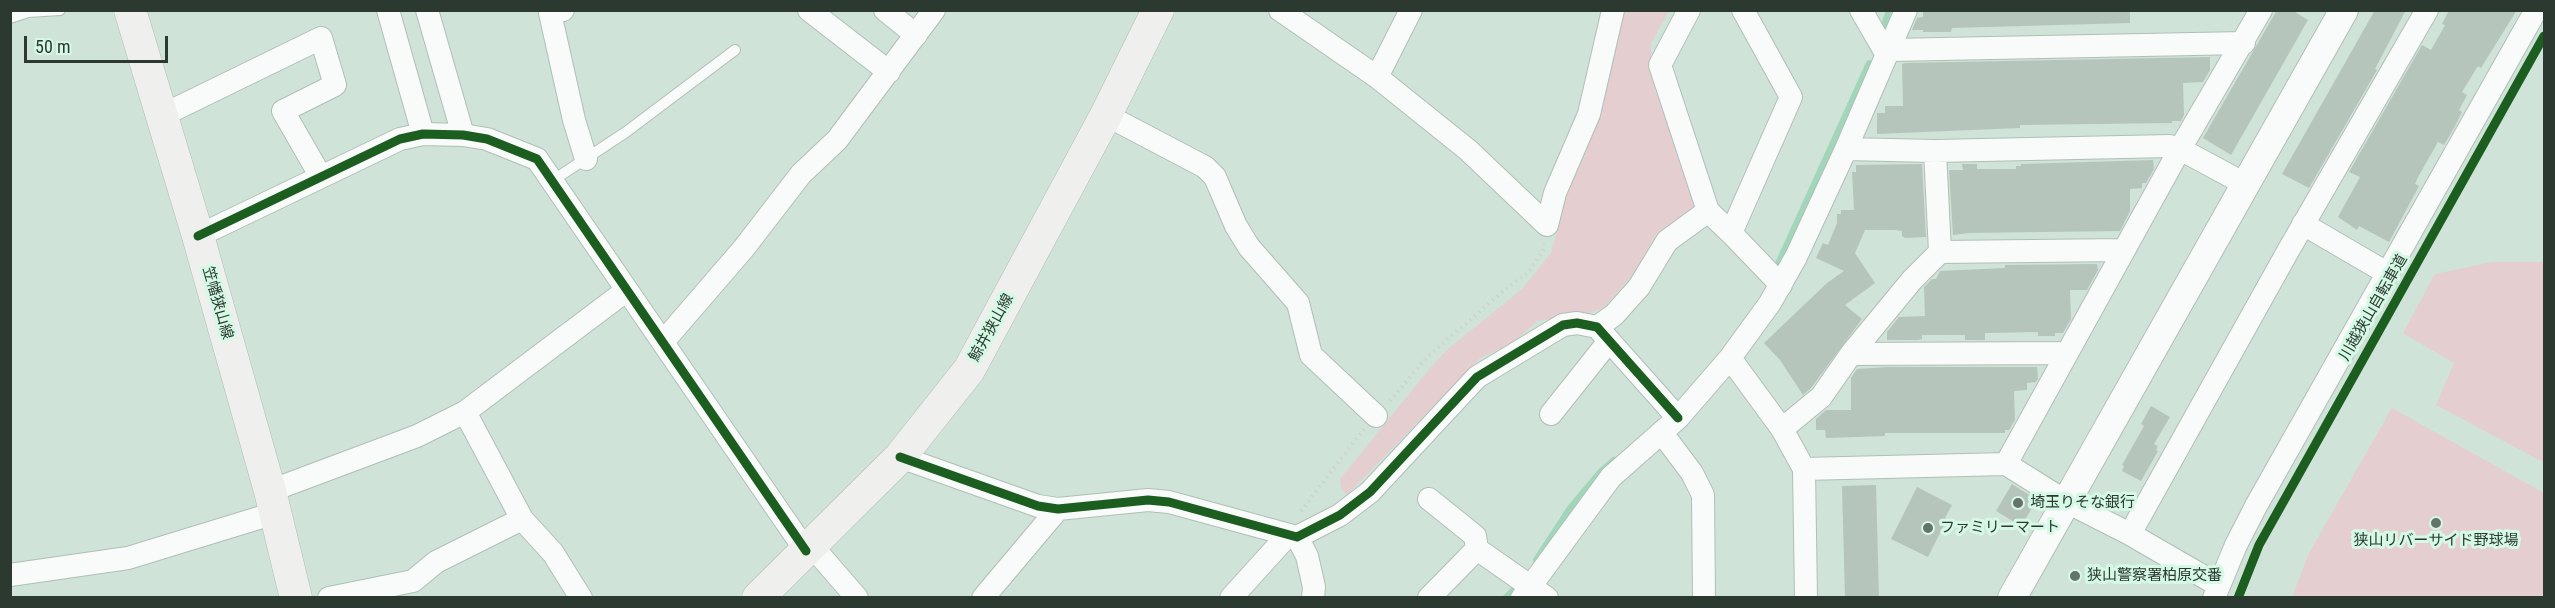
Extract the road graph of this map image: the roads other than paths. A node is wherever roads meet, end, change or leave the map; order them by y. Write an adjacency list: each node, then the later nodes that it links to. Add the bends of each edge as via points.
1 (60, 10): 21 (lane, via 28,12)
2 (130, 10): 29 (main road, 笠幡狭山線)
3 (388, 10): 30 (street)
4 (427, 10): 31 (street)
5 (563, 10): 35 (street, via 550,13)
6 (808, 10): 26 (street)
7 (885, 10): 22 (street)
8 (934, 10): 22 (street)
9 (1158, 10): 28 (main road, 鯨井狭山線)
10 (1280, 10): 27 (street)
11 (1411, 10): 27 (street)
12 (1613, 10): 27 (street, via 1589,114 1547,225 1468,150)
13 (1689, 10): 39 (street, via 1660,65)
14 (1743, 10): 41 (street, via 1791,97)
15 (1861, 10): 25 (street)
16 (1906, 10): 25 (street)
17 (2261, 10): 23 (street)
18 (2344, 10): 38 (street)
19 (2427, 10): 40 (street)
20 (2536, 10): 45 (street)
21 (10, 18)
22 (915, 35): 26 (street)
23 (2244, 43): 25 (street); 33 (street)
24 (735, 50): 35 (lane)
25 (1889, 52): 32 (street)
26 (889, 72): 49 (street, via 837,140 801,174)
27 (1377, 77)
28 (1106, 115): 55 (street, via 1205,167 1215,177 1249,247 1298,303 1311,355); 59 (main road, 鯨井狭山線, via 969,370)
29 (161, 116): 36 (street, via 321,38 335,85 283,111); 42 (main road, 笠幡狭山線)
30 (423, 134): 31 (street); 36 (street, via 400,139)
31 (463, 135): 37 (street, via 487,139 537,159)
32 (1846, 149): 34 (street); 46 (street)
33 (2180, 149): 34 (street, via 2170,146); 38 (street); 43 (street)
34 (1935, 151): 44 (street)
35 (586, 159): 37 (lane)
36 (321, 177): 42 (street)
37 (552, 181): 47 (street)
38 (2245, 184): 63 (street)
39 (1708, 211): 41 (street); 48 (street, via 1668,241)
40 (2303, 224): 45 (street); 67 (street)
41 (1731, 233): 46 (street)
42 (198, 236): 64 (main road, 笠幡狭山線)
43 (2124, 250): 44 (street); 50 (street)
44 (1940, 252): 51 (street)
45 (2387, 273): 72 (street, via 2256,506)
46 (1781, 285): 52 (street)
47 (627, 290): 49 (street); 53 (street)
48 (1603, 334): 54 (street); 56 (street); 68 (street, via 1577,323 1563,325 1477,378 1370,492 1340,515)
49 (663, 342): 69 (street)
50 (2066, 352): 51 (street); 60 (street)
51 (1851, 354): 57 (street, via 1821,397)
52 (1730, 358): 56 (street); 57 (street)
53 (465, 412): 64 (street); 66 (street)
54 (1551, 414)
55 (1376, 416)
56 (1678, 418): 58 (street)
57 (1782, 429): 61 (street)
58 (1662, 433): 73 (street, via 1611,477); 83 (street, via 1703,495)
59 (900, 457): 65 (street, via 999,494); 69 (main road, 鯨井狭山線)
60 (2006, 464): 61 (street); 63 (street)
61 (1804, 469): 84 (street)
62 (1429, 499): 70 (street, via 1474,536)
63 (2065, 501): 67 (street); 85 (street)
64 (272, 502): 71 (street, via 128,558); 74 (main road, 笠幡狭山線)
65 (1058, 509): 68 (street, via 1148,500 1168,502); 79 (street)
66 (522, 519): 75 (street, via 436,562 413,581); 76 (street, via 553,553)
67 (2130, 534): 72 (street)
68 (1292, 536): 80 (street); 81 (street, via 1307,556)
69 (809, 548): 77 (main road, 鯨井狭山線); 78 (street)
70 (1477, 549): 73 (street); 82 (street)
71 (10, 575)
72 (2216, 591)
73 (1534, 594)
74 (296, 597)
75 (329, 597)
76 (581, 597)
77 (758, 597)
78 (856, 597)
79 (983, 597)
80 (1231, 597)
81 (1313, 597)
82 (1429, 597)
83 (1704, 597)
84 (1806, 597)
85 (2012, 597)

